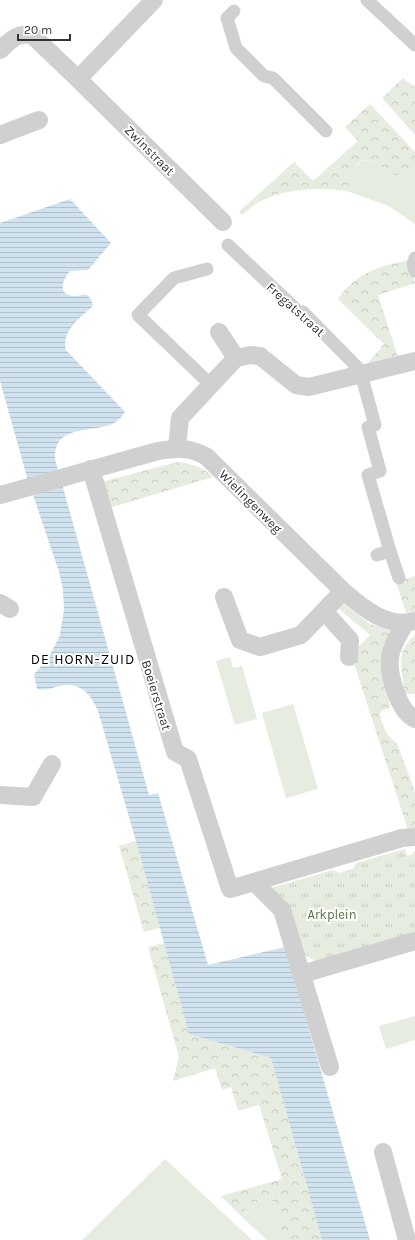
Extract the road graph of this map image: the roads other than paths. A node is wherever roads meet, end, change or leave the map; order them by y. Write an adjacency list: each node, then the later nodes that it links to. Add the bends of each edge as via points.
1 (154, 0): 6 (street)
2 (367, 0): 4 (street)
3 (234, 10): 8 (street, via 227,18 236,48 264,76 272,78)
4 (415, 45)
5 (0, 50): 6 (street, Zwinstraat, via 14,37 26,34 32,36)
6 (78, 79): 10 (street, Zwinstraat)
7 (40, 120): 9 (street)
8 (326, 131)
9 (0, 135)
10 (223, 222)
11 (228, 245): 18 (street, Fregatstraat, via 300,314 303,312)
12 (415, 258): 14 (street)
13 (207, 269): 19 (street, via 174,278 138,315)
14 (415, 271)
15 (219, 332): 16 (street)
16 (236, 358): 18 (street, via 260,356 300,387); 19 (street)
17 (415, 361): 18 (street)
18 (362, 375): 23 (street, Fregatstraat, via 375,425 368,427 380,471 368,475)
19 (210, 385): 20 (street, via 180,418)
20 (177, 448): 21 (street, Wielingenweg); 26 (street, Wielingenweg, via 194,450 207,457)
21 (91, 470): 22 (street, Wielingenweg); 35 (street, Boeierstraat, via 175,752 188,759 230,889)
22 (0, 495)
23 (390, 551): 24 (street); 25 (street)
24 (377, 555)
25 (399, 578)
26 (343, 591): 28 (street); 29 (street, Wielingenweg, via 371,613 391,621)
27 (224, 597): 28 (street, via 240,640 260,647 301,635)
28 (324, 611): 30 (street, via 350,640)
29 (410, 623): 31 (street, via 391,653 390,666 397,696)
30 (349, 657)
31 (415, 719)
32 (52, 764): 33 (street, via 33,797)
33 (0, 795)
34 (415, 837): 35 (street, via 402,838)
35 (254, 882): 37 (street, via 282,910)
36 (415, 941): 37 (street)
37 (302, 974): 38 (street)
38 (330, 1067)
39 (383, 1152): 40 (street)
40 (407, 1240)

